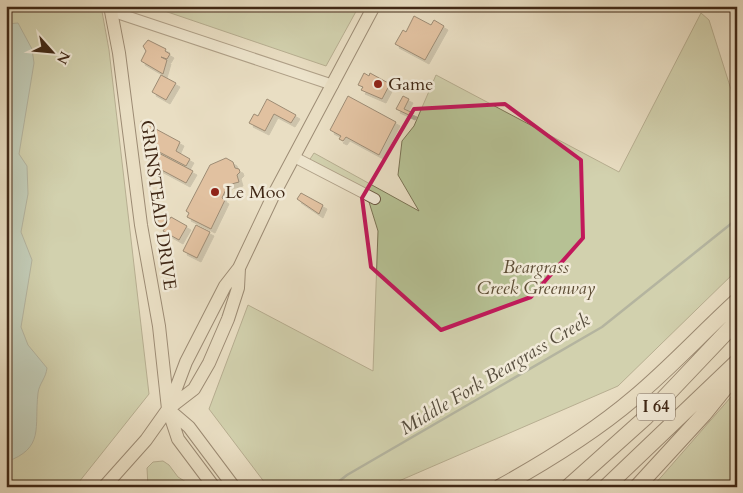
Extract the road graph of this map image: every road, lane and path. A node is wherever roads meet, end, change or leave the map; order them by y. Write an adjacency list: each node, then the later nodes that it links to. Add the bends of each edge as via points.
1 (374, 6): 3 (main road)
2 (111, 9): 3 (street); 11 (main road, GRINSTEAD DRIVE, via 141,225 159,326)
3 (333, 85): 4 (main road)
4 (294, 157): 5 (street); 6 (main road)
5 (375, 199)
6 (239, 268): 11 (main road, via 225,286 186,362); 11 (main road, via 233,304 209,363 194,389)
7 (737, 301): 15 (highway, via 620,410 567,448)
8 (737, 321): 16 (highway, I 64, via 645,418)
9 (737, 362): 17 (highway, I 64)
10 (737, 373): 18 (highway)
11 (168, 409): 12 (main road, via 146,440); 13 (main road, GRINSTEAD DRIVE, via 178,439); 14 (main road, via 190,428)
12 (104, 487)
13 (214, 487)
14 (234, 487)
15 (500, 487)
16 (568, 487)
17 (606, 487)
18 (637, 487)

